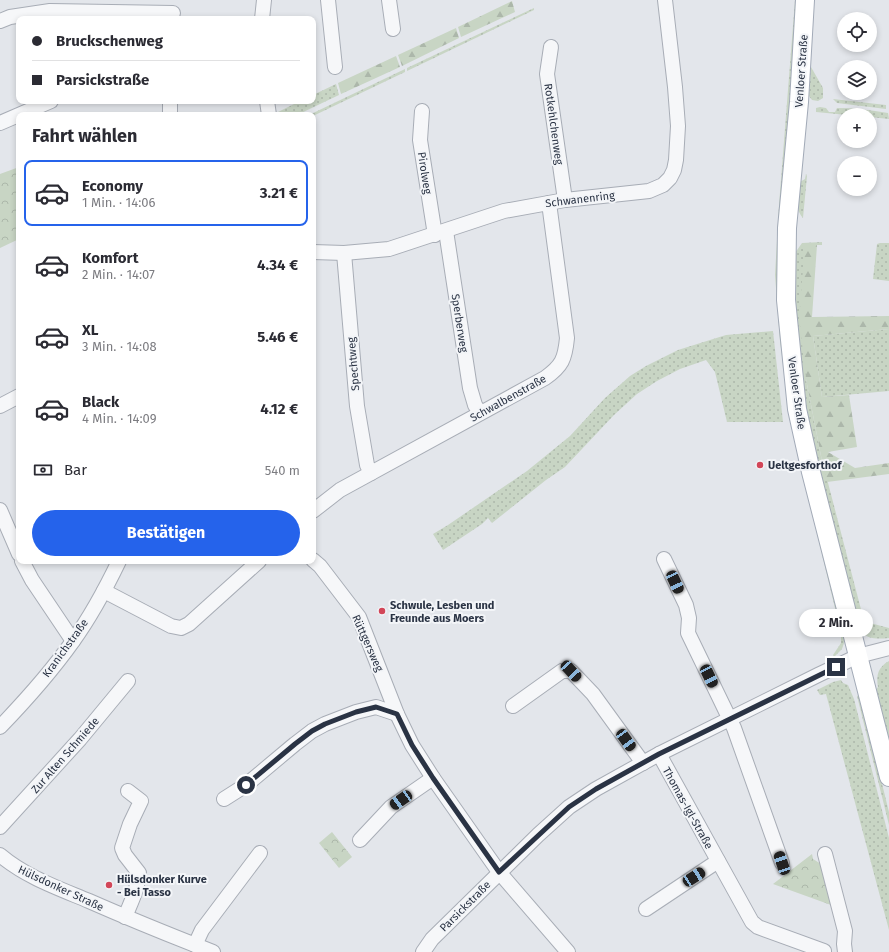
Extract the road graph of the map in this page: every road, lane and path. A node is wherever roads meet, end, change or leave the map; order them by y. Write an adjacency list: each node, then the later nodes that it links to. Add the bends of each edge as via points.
1 (264, 0): 8 (street)
2 (328, 0): 12 (street)
3 (389, 0): 10 (street)
4 (665, 0): 18 (street, Schwanenring, via 678,126 676,160 670,178 650,191)
5 (805, 0): 38 (main road, Venloer Straße, via 799,102 787,228 786,300 797,408 810,472)
6 (174, 11): 7 (street)
7 (94, 15): 9 (street, via 50,11 10,16)
8 (262, 16)
9 (0, 21)
10 (393, 29)
11 (551, 47): 18 (street, Rotkehlchenweg, via 547,74)
12 (335, 67)
13 (44, 104): 14 (street)
14 (26, 112)
15 (422, 112): 20 (street, Pirolweg, via 420,140)
16 (16, 116): 17 (street)
17 (0, 123)
18 (565, 200): 19 (street, Schwanenring)
19 (549, 203): 20 (street, Schwanenring, via 504,211); 25 (street, Schwalbenstraße, via 567,338 566,352 555,371)
20 (441, 233): 22 (street, Schwanenring, via 388,249); 25 (street, Sperberweg, via 470,388)
21 (316, 252): 22 (street, Schwanenring)
22 (344, 253): 26 (street, Spechtweg, via 357,406 367,465)
23 (16, 398): 24 (street)
24 (0, 406)
25 (480, 413): 26 (street, Schwalbenstraße)
26 (371, 473): 27 (street, Schwalbenstraße, via 340,490)
27 (316, 509)
28 (0, 510): 29 (street)
29 (16, 547)
30 (664, 559): 42 (street, via 686,606 689,618 688,633)
31 (316, 563): 41 (street, Rüttgersweg, via 359,617)
32 (24, 564): 36 (street)
33 (118, 564): 35 (street, Kranichstraße)
34 (256, 564): 35 (street, via 189,624 181,628 171,626)
35 (104, 591): 36 (street, Kranichstraße)
36 (73, 640): 43 (street, Kranichstraße, via 33,693)
37 (889, 648): 38 (street, Parsickstraße)
38 (858, 656): 42 (street, Parsickstraße); 46 (main road, Venloer Straße)
39 (128, 681): 50 (street, Zur Alten Schmiede, via 80,739)
40 (513, 706): 45 (street, via 562,671 571,671 593,694)
41 (397, 714): 47 (street, Rüttgersweg, via 412,745); 49 (street, via 376,707 325,724 312,731 246,785)
42 (730, 719): 44 (street, Parsickstraße); 56 (street)
43 (0, 727)
44 (659, 754): 45 (street, Parsickstraße); 55 (street, Thomas-Igl-Straße)
45 (643, 763): 57 (street, Parsickstraße, via 569,807)
46 (889, 777)
47 (433, 778): 51 (street, via 391,807); 57 (street, Rüttgersweg)
48 (128, 792): 59 (street, via 141,801 122,848 140,873 134,899)
49 (224, 799)
50 (0, 827)
51 (360, 840)
52 (260, 853): 61 (street, Hülsdonker Straße, via 202,930)
53 (825, 854): 60 (street, via 845,931)
54 (0, 855): 59 (street, Hülsdonker Straße, via 33,877)
55 (718, 861): 58 (street, Thomas-Igl-Straße); 64 (street, Thomas-Igl-Straße, via 752,922 758,927)
56 (782, 863)
57 (499, 872): 62 (street, Parsickstraße, via 432,939); 63 (street, Rüttgersweg)
58 (646, 909)
59 (125, 917): 61 (street, Hülsdonker Straße)
60 (845, 948): 64 (street, Thomas-Igl-Straße, via 828,947)
61 (204, 949)
62 (423, 952)
63 (568, 952)
64 (824, 952)

